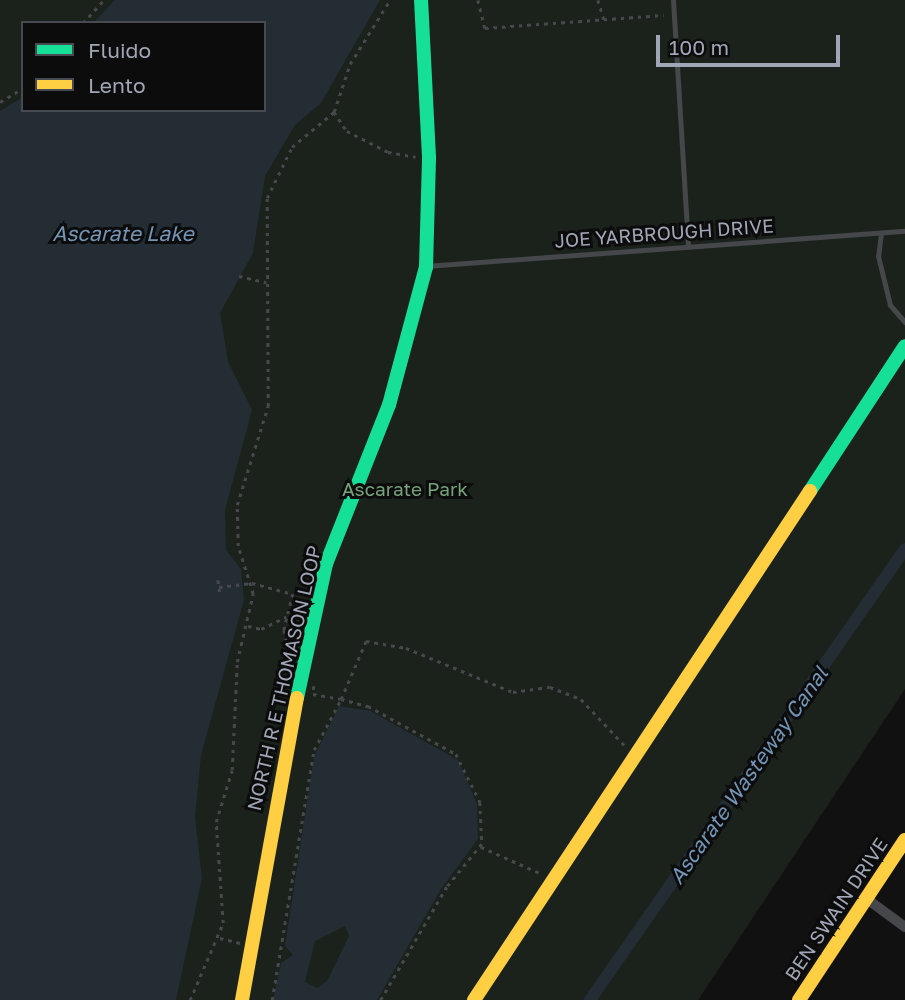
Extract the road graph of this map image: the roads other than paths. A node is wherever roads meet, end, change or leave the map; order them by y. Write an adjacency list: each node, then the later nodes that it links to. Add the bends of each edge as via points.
1 (421, 0): 6 (street, NORTH R E THOMASON LOOP, via 429,157)
2 (673, 0): 5 (lane)
3 (905, 231): 4 (lane, JOE YARBROUGH DRIVE)
4 (881, 233): 5 (lane, JOE YARBROUGH DRIVE); 7 (lane, via 878,256 890,305)
5 (688, 247): 6 (lane, JOE YARBROUGH DRIVE)
6 (426, 267): 12 (street, NORTH R E THOMASON LOOP, via 389,405 327,564 278,785)
7 (905, 322)
8 (905, 346): 13 (street)
9 (905, 840): 10 (street, BEN SWAIN DRIVE)
10 (867, 899): 11 (street); 14 (street, BEN SWAIN DRIVE)
11 (905, 927)
12 (242, 1000)
13 (474, 1000)
14 (799, 1000)

